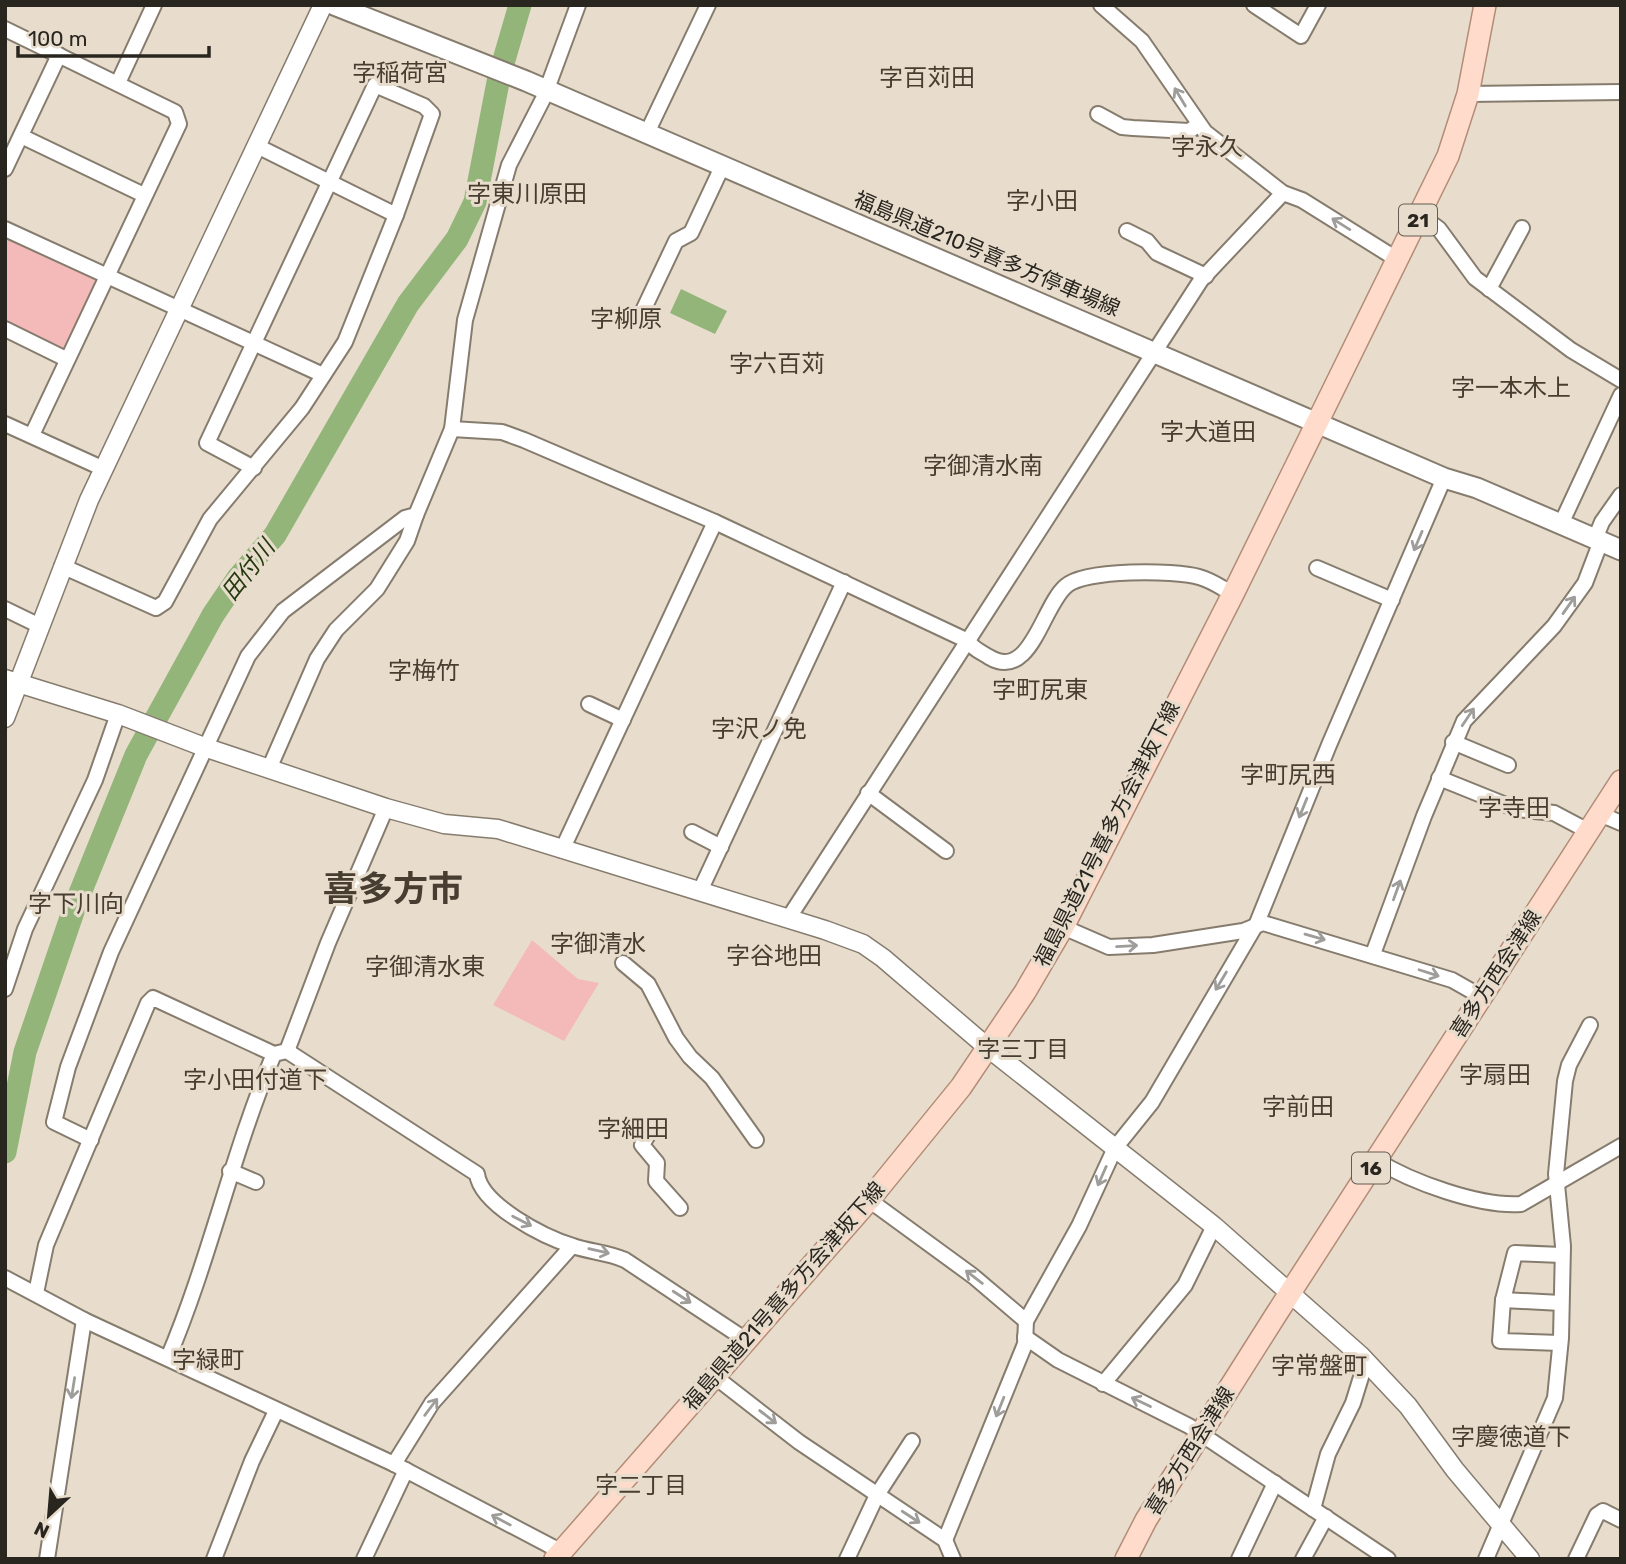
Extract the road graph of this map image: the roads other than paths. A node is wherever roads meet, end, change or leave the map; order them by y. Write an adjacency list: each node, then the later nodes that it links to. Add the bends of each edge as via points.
1 (154, 5): 13 (street)
2 (323, 5): 21 (street)
3 (334, 5): 10 (main road, 福島県道210号喜多方停車場線)
4 (578, 5): 14 (street)
5 (708, 5): 19 (street)
6 (1101, 5): 18 (street, one-way to 6, via 1142,41)
7 (1254, 5): 8 (street, via 1301,36)
8 (1318, 5)
9 (1485, 5): 16 (main road, 福島県道21号喜多方会津坂下線 / 21)
10 (362, 10): 14 (main road, 福島県道210号喜多方停車場線)
11 (5, 29): 12 (street)
12 (59, 55): 13 (street); 20 (street)
13 (118, 82): 26 (street, via 175,112 179,124)
14 (547, 91): 19 (main road, 福島県道210号喜多方停車場線); 47 (street, via 505,177 465,320)
15 (1621, 92): 16 (street)
16 (1468, 94): 28 (main road, 福島県道21号喜多方会津坂下線 / 21, via 1448,156)
17 (1098, 114): 18 (street, via 1122,127 1189,131)
18 (1198, 125): 25 (street)
19 (646, 135): 22 (main road, 福島県道210号喜多方停車場線)
20 (21, 136): 23 (street); 26 (street)
21 (258, 147): 24 (street); 36 (street)
22 (722, 167): 37 (street, via 691,233 676,241); 40 (main road, 福島県道210号喜多方停車場線)
23 (5, 169)
24 (329, 182): 27 (street); 27 (street, via 375,85 424,106 432,114); 39 (street)
25 (1283, 192): 32 (street, one-way to 25); 34 (street)
26 (144, 195): 33 (street)
27 (396, 215): 42 (street, via 349,334)
28 (1420, 215): 32 (main road, 福島県道21号喜多方会津坂下線 / 21); 35 (street, via 1439,229 1460,261)
29 (1522, 228): 35 (street)
30 (5, 229): 33 (street)
31 (1127, 232): 34 (street, via 1157,253)
32 (1398, 260): 45 (main road, 福島県道21号喜多方会津坂下線 / 21)
33 (105, 276): 36 (street); 41 (street)
34 (1206, 276): 40 (street)
35 (1489, 289): 43 (street, via 1571,350)
36 (178, 308): 39 (street); 50 (street)
37 (640, 317)
38 (5, 329): 41 (street)
39 (254, 343): 42 (street); 49 (street, via 207,443)
40 (1155, 351): 45 (main road, 福島県道210号喜多方停車場線); 65 (street)
41 (66, 359): 48 (street)
42 (323, 375): 49 (street)
43 (1621, 380)
44 (1621, 396): 55 (street)
45 (1317, 423): 51 (main road, 福島県道210号喜多方停車場線); 61 (main road, 福島県道21号喜多方会津坂下線 / 21)
46 (6, 425): 48 (street)
47 (452, 429): 53 (street); 54 (street, via 502,432)
48 (32, 436): 50 (street)
49 (254, 468): 58 (street, via 210,519 165,602 156,608)
50 (104, 469): 58 (street)
51 (1444, 478): 55 (main road, 福島県道210号喜多方停車場線); 62 (street, one-way to 62)
52 (1621, 495): 56 (street, via 1602,522)
53 (416, 515): 72 (street, via 405,518 283,611 248,656); 74 (street, via 407,541 377,589 336,630 317,659)
54 (715, 522): 60 (street); 70 (street)
55 (1561, 524): 56 (main road, 福島県道210号喜多方停車場線)
56 (1598, 540): 57 (main road, 福島県道210号喜多方停車場線); 71 (street, one-way to 56, via 1475,706 1554,626 1585,583)
57 (1621, 550)
58 (62, 566): 64 (street)
59 (1317, 568): 62 (street)
60 (844, 582): 65 (street); 82 (street)
61 (1233, 594): 65 (street, via 1204,578 1185,574 1100,576 1067,585 1028,648 1013,662 999,663); 88 (main road, 福島県道21号喜多方会津坂下線 / 21)
62 (1392, 600): 87 (street, one-way to 87)
63 (5, 609): 64 (street)
64 (40, 626): 66 (street)
65 (968, 641): 77 (street)
66 (11, 681): 68 (street); 69 (street)
67 (589, 704): 70 (street)
68 (125, 717): 72 (street); 91 (street, via 25,929)
69 (5, 719)
70 (623, 720): 83 (street)
71 (1453, 743): 73 (street); 75 (street)
72 (204, 747): 74 (street); 97 (street, via 111,952 68,1067 54,1122)
73 (1508, 765)
74 (269, 769): 78 (street)
75 (1440, 779): 79 (street, via 1516,809); 89 (street, one-way to 75)
76 (1621, 780): 79 (main road, 喜多方西会津線 / 16)
77 (868, 793): 84 (street); 86 (street)
78 (386, 808): 83 (street, via 444,824 498,829); 95 (street)
79 (1594, 822): 80 (street); 92 (main road, 喜多方西会津線 / 16)
80 (1621, 823)
81 (692, 832): 82 (street)
82 (721, 847): 85 (street)
83 (562, 850): 85 (street)
84 (946, 851)
85 (700, 891): 86 (street)
86 (788, 919): 94 (street, via 863,944)
87 (1257, 923): 88 (street, one-way to 87, via 1110,947 1243,931); 89 (street, one-way to 89); 100 (street, one-way to 100, via 1152,1102)
88 (1063, 927): 94 (main road, 福島県道21号喜多方会津坂下線 / 21)
89 (1373, 954): 92 (street, one-way to 92, via 1452,980)
90 (623, 963): 98 (street, via 649,984 676,1038 712,1078)
91 (5, 989)
92 (1482, 997): 101 (main road, 喜多方西会津線 / 16)
93 (1590, 1025): 104 (street, via 1566,1072 1556,1174)
94 (987, 1047): 100 (street); 105 (main road, 福島県道21号喜多方会津坂下線 / 21, via 961,1087)
95 (281, 1053): 97 (street, via 153,998); 102 (street, via 248,1116); 108 (street, one-way to 108, via 477,1174 479,1186 509,1214)
96 (652, 1128): 106 (street, via 642,1145 657,1163 656,1181)
97 (91, 1140): 111 (street)
98 (756, 1140)
99 (1621, 1146): 104 (street)
100 (1115, 1148): 107 (street); 116 (street, one-way to 116, via 1079,1226)
101 (1376, 1160): 104 (street, via 1494,1204 1521,1204); 112 (main road, 喜多方西会津線 / 16)
102 (230, 1171): 103 (street); 120 (street, via 185,1319)
103 (257, 1182)
104 (1559, 1182): 109 (street)
105 (869, 1200): 116 (street, one-way to 105); 117 (main road, 福島県道21号喜多方会津坂下線 / 21)
106 (680, 1208)
107 (1214, 1226): 112 (street); 123 (street, via 1185,1285)
108 (572, 1246): 117 (street, one-way to 117, via 605,1251 625,1260); 127 (street, one-way to 108, via 432,1403)
109 (1562, 1255): 113 (street, via 1516,1253); 114 (street)
110 (5, 1278): 111 (street)
111 (30, 1290): 115 (street)
112 (1289, 1294): 121 (street); 125 (main road, 喜多方西会津線 / 16)
113 (1503, 1300): 114 (street); 119 (street, via 1500,1341)
114 (1561, 1303): 119 (street)
115 (84, 1320): 120 (street); 136 (street, one-way to 136)
116 (1026, 1321): 118 (street)
117 (746, 1340): 122 (main road, 福島県道21号喜多方会津坂下線 / 21)
118 (1025, 1340): 123 (street); 134 (street, one-way to 134)
119 (1560, 1343): 133 (street, via 1553,1404)
120 (168, 1358): 124 (street)
121 (1366, 1361): 130 (street, via 1353,1403 1328,1454); 133 (street, via 1408,1406)
122 (713, 1376): 129 (street, one-way to 129); 135 (main road, 福島県道21号喜多方会津坂下線 / 21)
123 (1103, 1384): 125 (street, one-way to 123)
124 (276, 1411): 127 (street); 137 (street)
125 (1200, 1435): 128 (street); 141 (main road, 喜多方西会津線 / 16)
126 (912, 1441): 129 (street)
127 (400, 1467): 135 (street, one-way to 127); 138 (street)
128 (1275, 1483): 130 (street); 142 (street)
129 (877, 1495): 134 (street, one-way to 134); 139 (street)
130 (1313, 1509): 131 (street)
131 (1326, 1517): 143 (street); 144 (street)
132 (1621, 1520): 147 (street, via 1603,1511 1597,1515)
133 (1502, 1525): 145 (street); 146 (street)
134 (945, 1540): 140 (street)
135 (559, 1555)
136 (47, 1559)
137 (215, 1559)
138 (364, 1559)
139 (846, 1559)
140 (953, 1559)
141 (1126, 1559)
142 (1238, 1559)
143 (1303, 1559)
144 (1388, 1559)
145 (1486, 1559)
146 (1530, 1559)
147 (1576, 1559)

